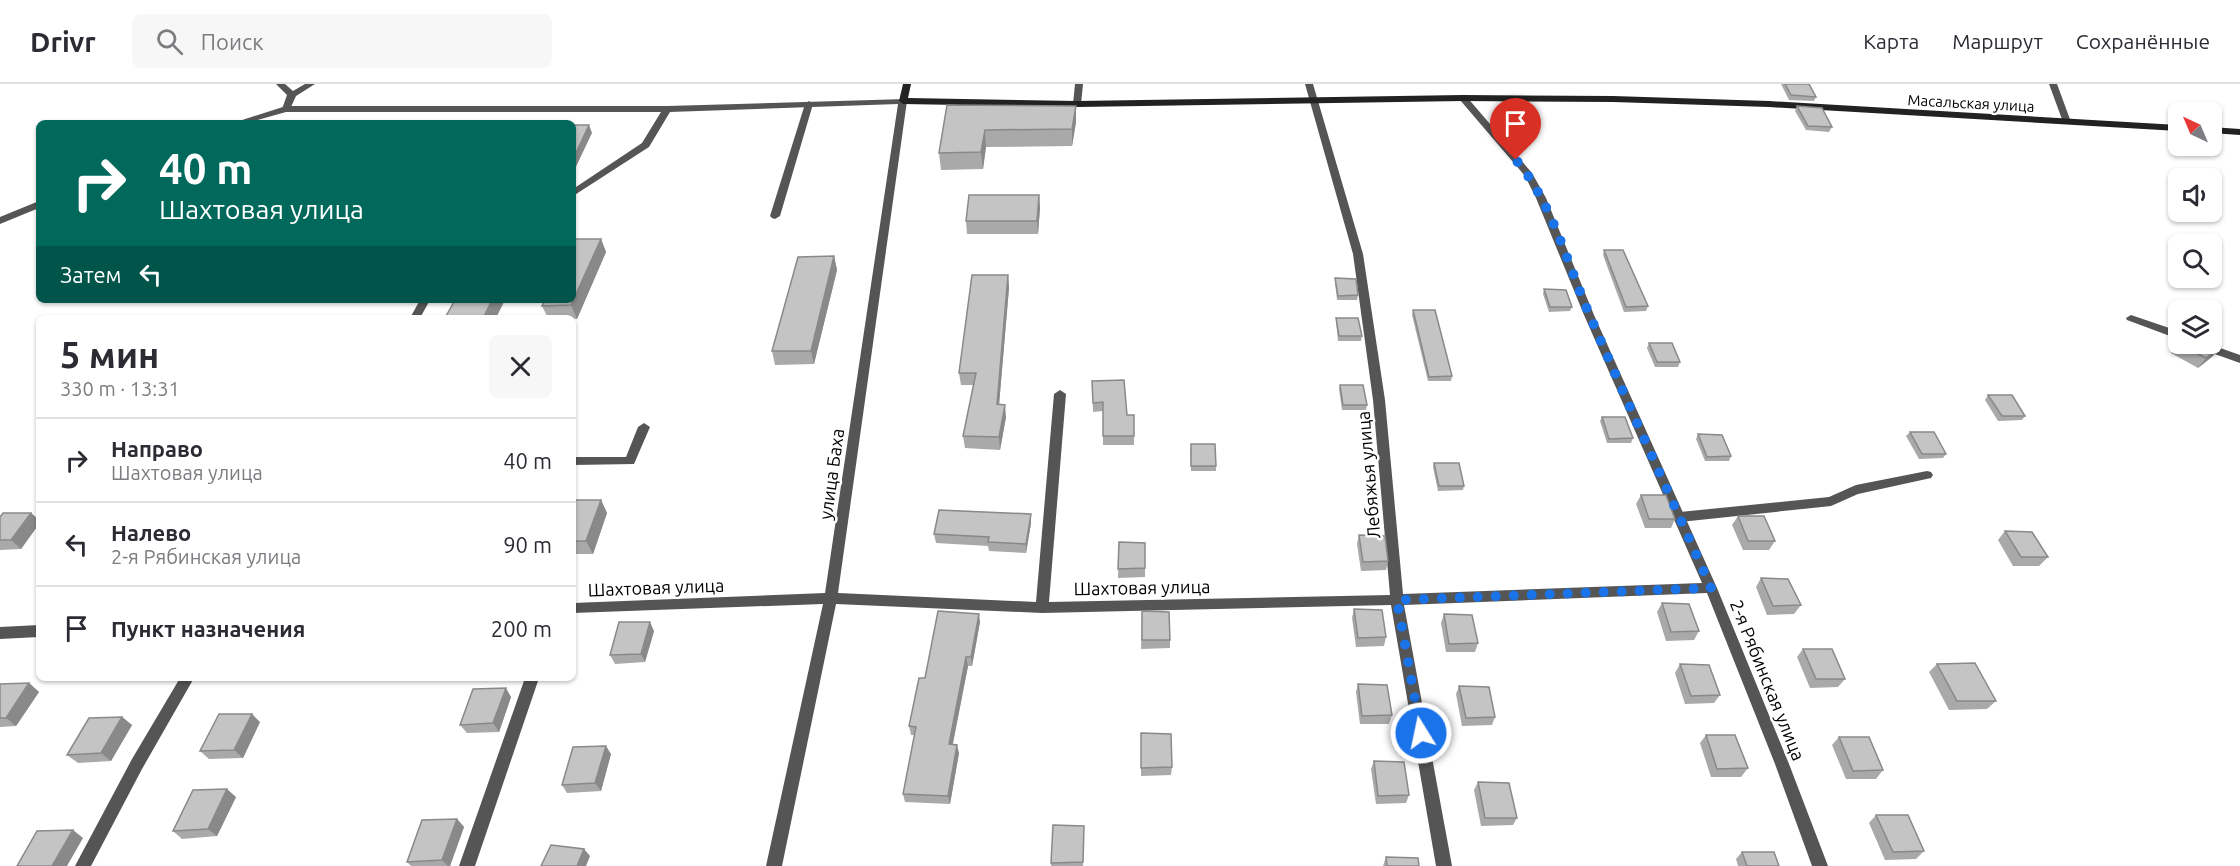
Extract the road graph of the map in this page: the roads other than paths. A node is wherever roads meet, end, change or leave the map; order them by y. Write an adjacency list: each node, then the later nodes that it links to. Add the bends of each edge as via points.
1 (280, 84): 7 (street)
2 (907, 84): 10 (street, улица Баха)
3 (1078, 84): 12 (street)
4 (1309, 84): 9 (street, Лебяжья улица)
5 (2053, 84): 16 (street)
6 (306, 85): 7 (street)
7 (292, 95): 13 (street)
8 (1463, 98): 9 (street, Масальская улица); 16 (street, Масальская улица, via 1769,104); 32 (street, 2-я Рябинская улица, via 1529,175)
9 (1314, 100): 12 (street, Масальская улица); 35 (street, Лебяжья улица, via 1358,254 1379,400)
10 (903, 101): 11 (street, Масальская улица); 12 (street, Масальская улица); 34 (street, улица Баха)
11 (809, 104): 14 (street, Масальская улица); 22 (street)
12 (1077, 104)
13 (286, 109): 14 (street, Масальская улица); 15 (street, Масальская улица)
14 (667, 109): 20 (street, via 646,145)
15 (248, 120)
16 (2067, 122): 17 (street, Масальская улица)
17 (2168, 127)
18 (2222, 131): 19 (street)
19 (2240, 132)
20 (576, 192)
21 (36, 205): 23 (street)
22 (775, 216)
23 (0, 221)
24 (2131, 318): 25 (street)
25 (2168, 331)
26 (2222, 352): 27 (street)
27 (2240, 359)
28 (1060, 394): 37 (street)
29 (644, 427): 30 (street, via 630,461)
30 (576, 461)
31 (1927, 475): 32 (street, via 1856,490 1831,501)
32 (1680, 517): 33 (street, 2-я Рябинская улица)
33 (1711, 588): 35 (street, Шахтовая улица); 46 (street, 2-я Рябинская улица)
34 (831, 598): 36 (street, Шахтовая улица); 37 (street, Шахтовая улица); 44 (street, улица Баха)
35 (1397, 600): 37 (street, Шахтовая улица); 45 (street, Лебяжья улица)
36 (576, 608)
37 (1042, 608)
38 (36, 631): 39 (street)
39 (0, 633)
40 (185, 681): 42 (street)
41 (531, 681): 43 (street)
42 (83, 866)
43 (467, 866)
44 (774, 866)
45 (1444, 866)
46 (1820, 866)

